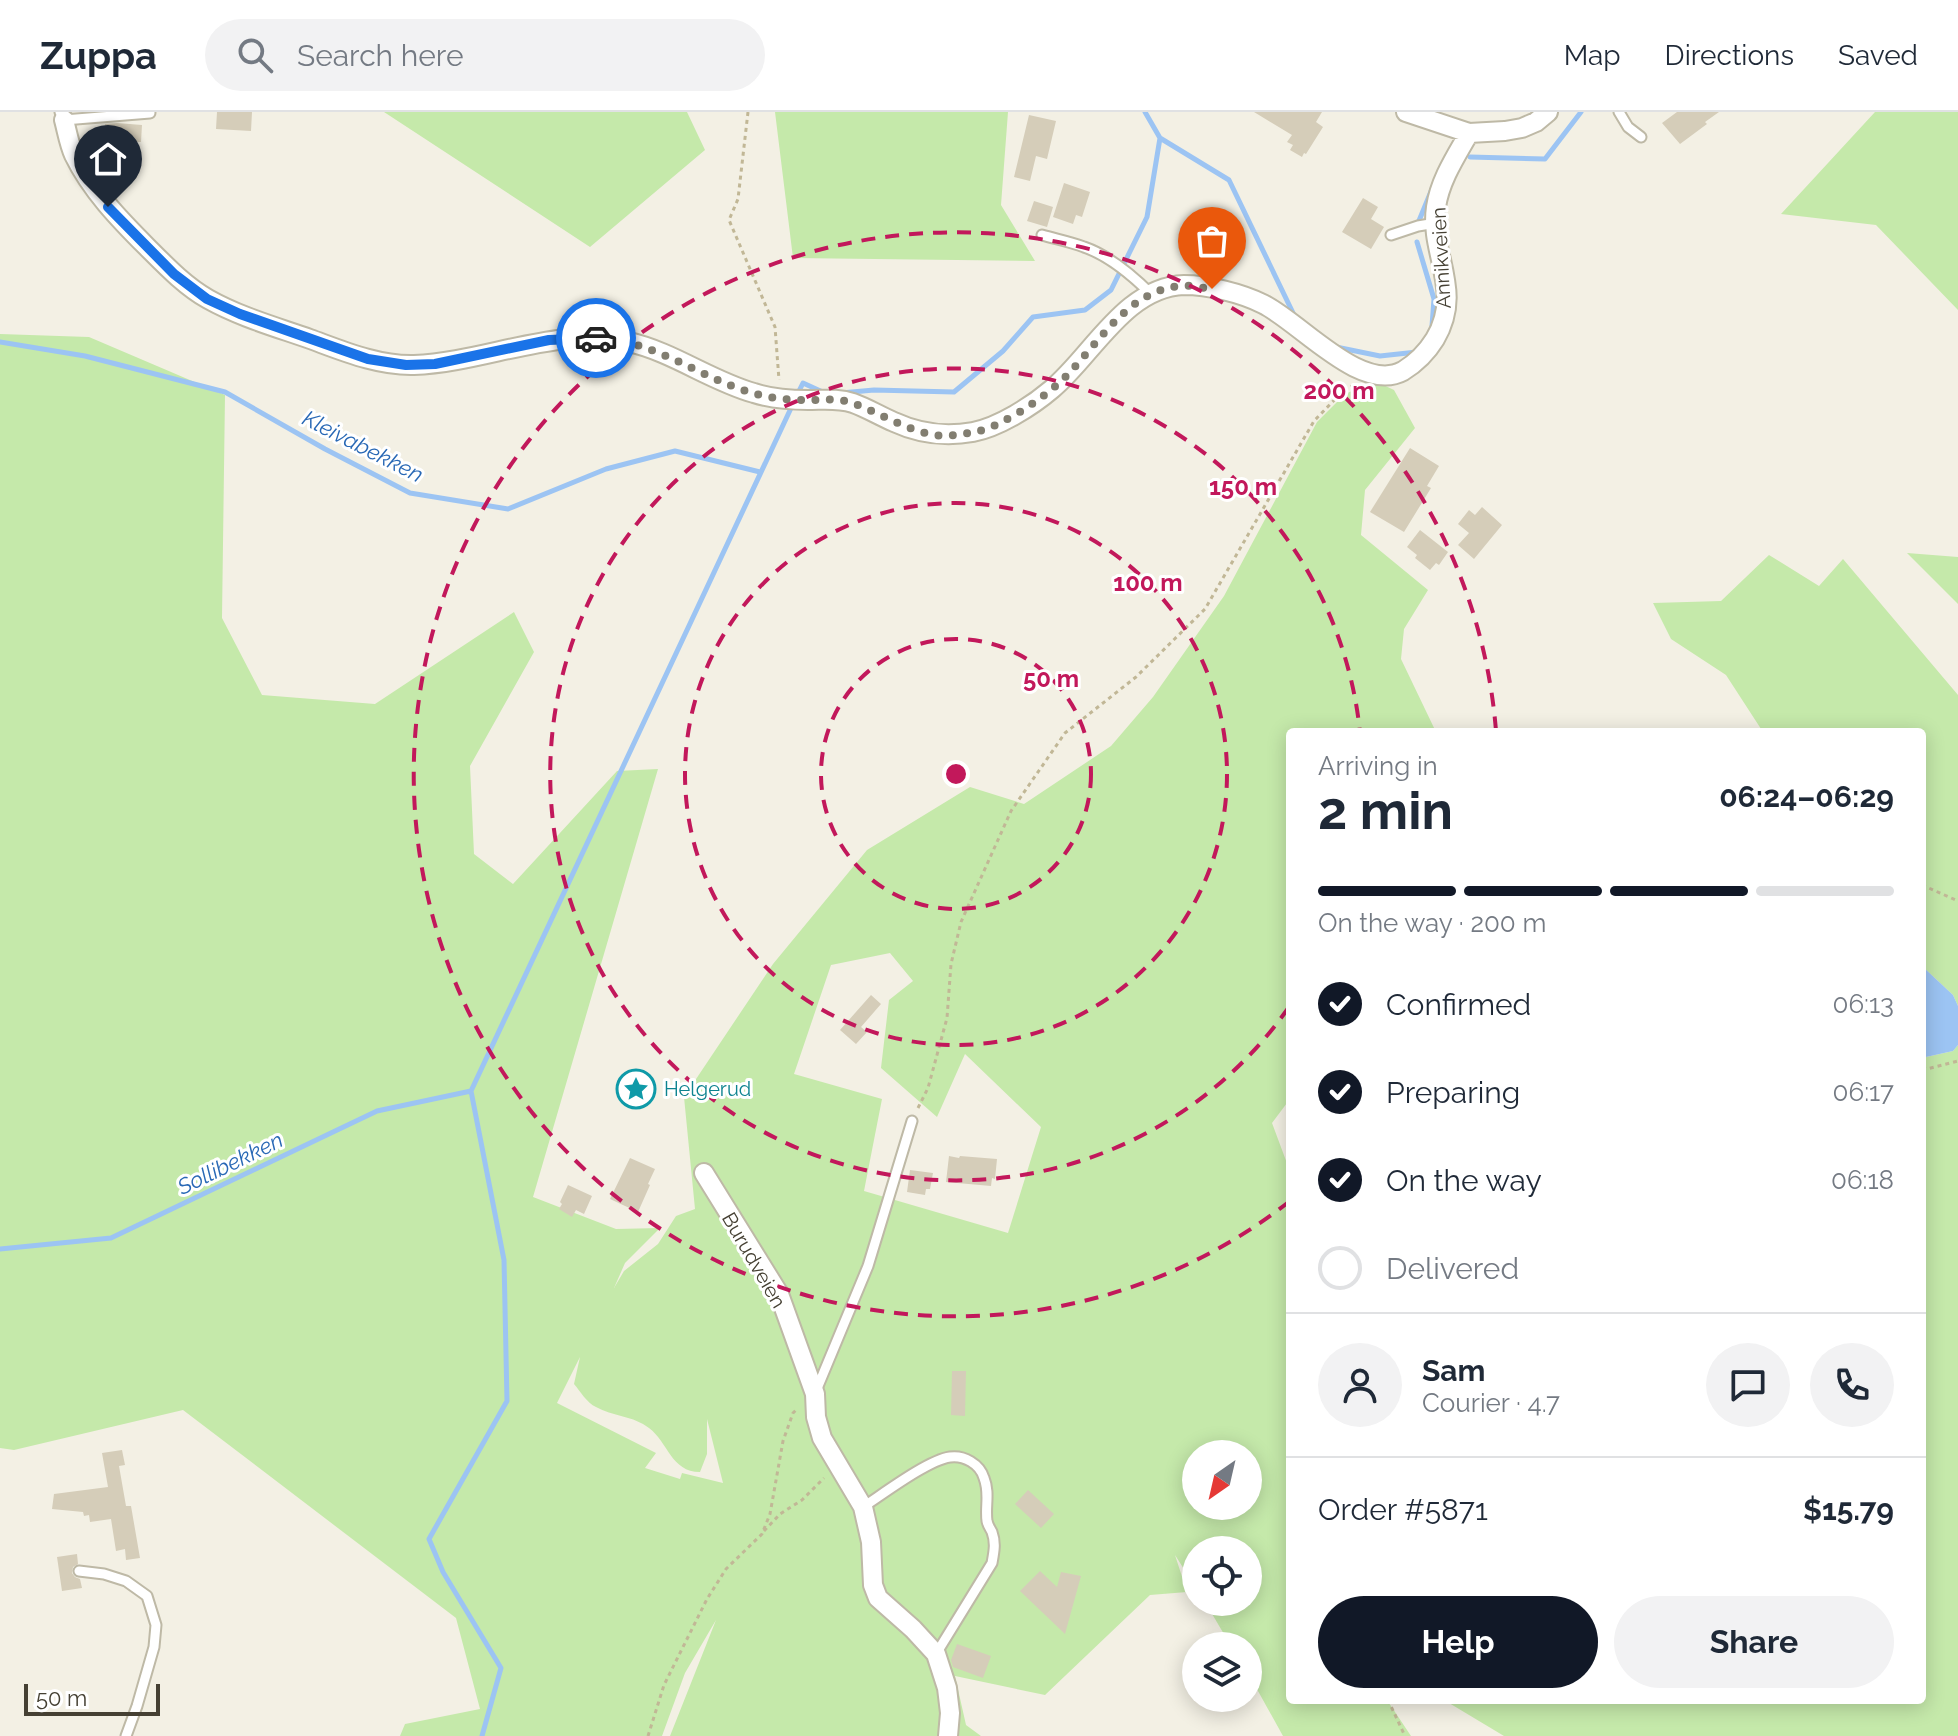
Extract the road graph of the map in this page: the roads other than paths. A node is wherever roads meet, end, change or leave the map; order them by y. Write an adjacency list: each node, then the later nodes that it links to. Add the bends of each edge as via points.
1 (1406, 112): 7 (street)
2 (1548, 112): 7 (street, via 1522,128)
3 (1619, 112): 6 (lane)
4 (150, 113): 5 (lane)
5 (62, 116): 11 (street, via 73,152 108,207 174,274 207,299 240,314 368,359 435,364 549,340 603,338 657,351 755,394 848,401 899,424 949,436 981,431 1020,412 1054,388 1117,320)
6 (1641, 137)
7 (1461, 146): 8 (street, Annikveien, via 1435,210)
8 (1421, 226): 10 (lane); 11 (street, Annikveien, via 1446,280 1445,314 1428,349 1399,373 1371,375 1349,365 1280,313 1249,298 1184,285)
9 (1042, 235): 11 (lane, via 1086,247)
10 (1391, 235)
11 (1151, 294)
12 (912, 1121): 14 (lane, via 868,1266)
13 (704, 1173): 14 (street, Burudveien, via 779,1294)
14 (815, 1394): 15 (street, Burudveien, via 822,1438)
15 (863, 1507): 17 (street, Burudveien, via 878,1598); 17 (lane, via 949,1457 972,1462 984,1475 987,1523 994,1536 992,1563)
16 (79, 1571): 18 (lane, via 126,1581 147,1596 156,1625)
17 (936, 1654): 19 (street, Burudveien, via 947,1688)
18 (126, 1736)
19 (948, 1736)

